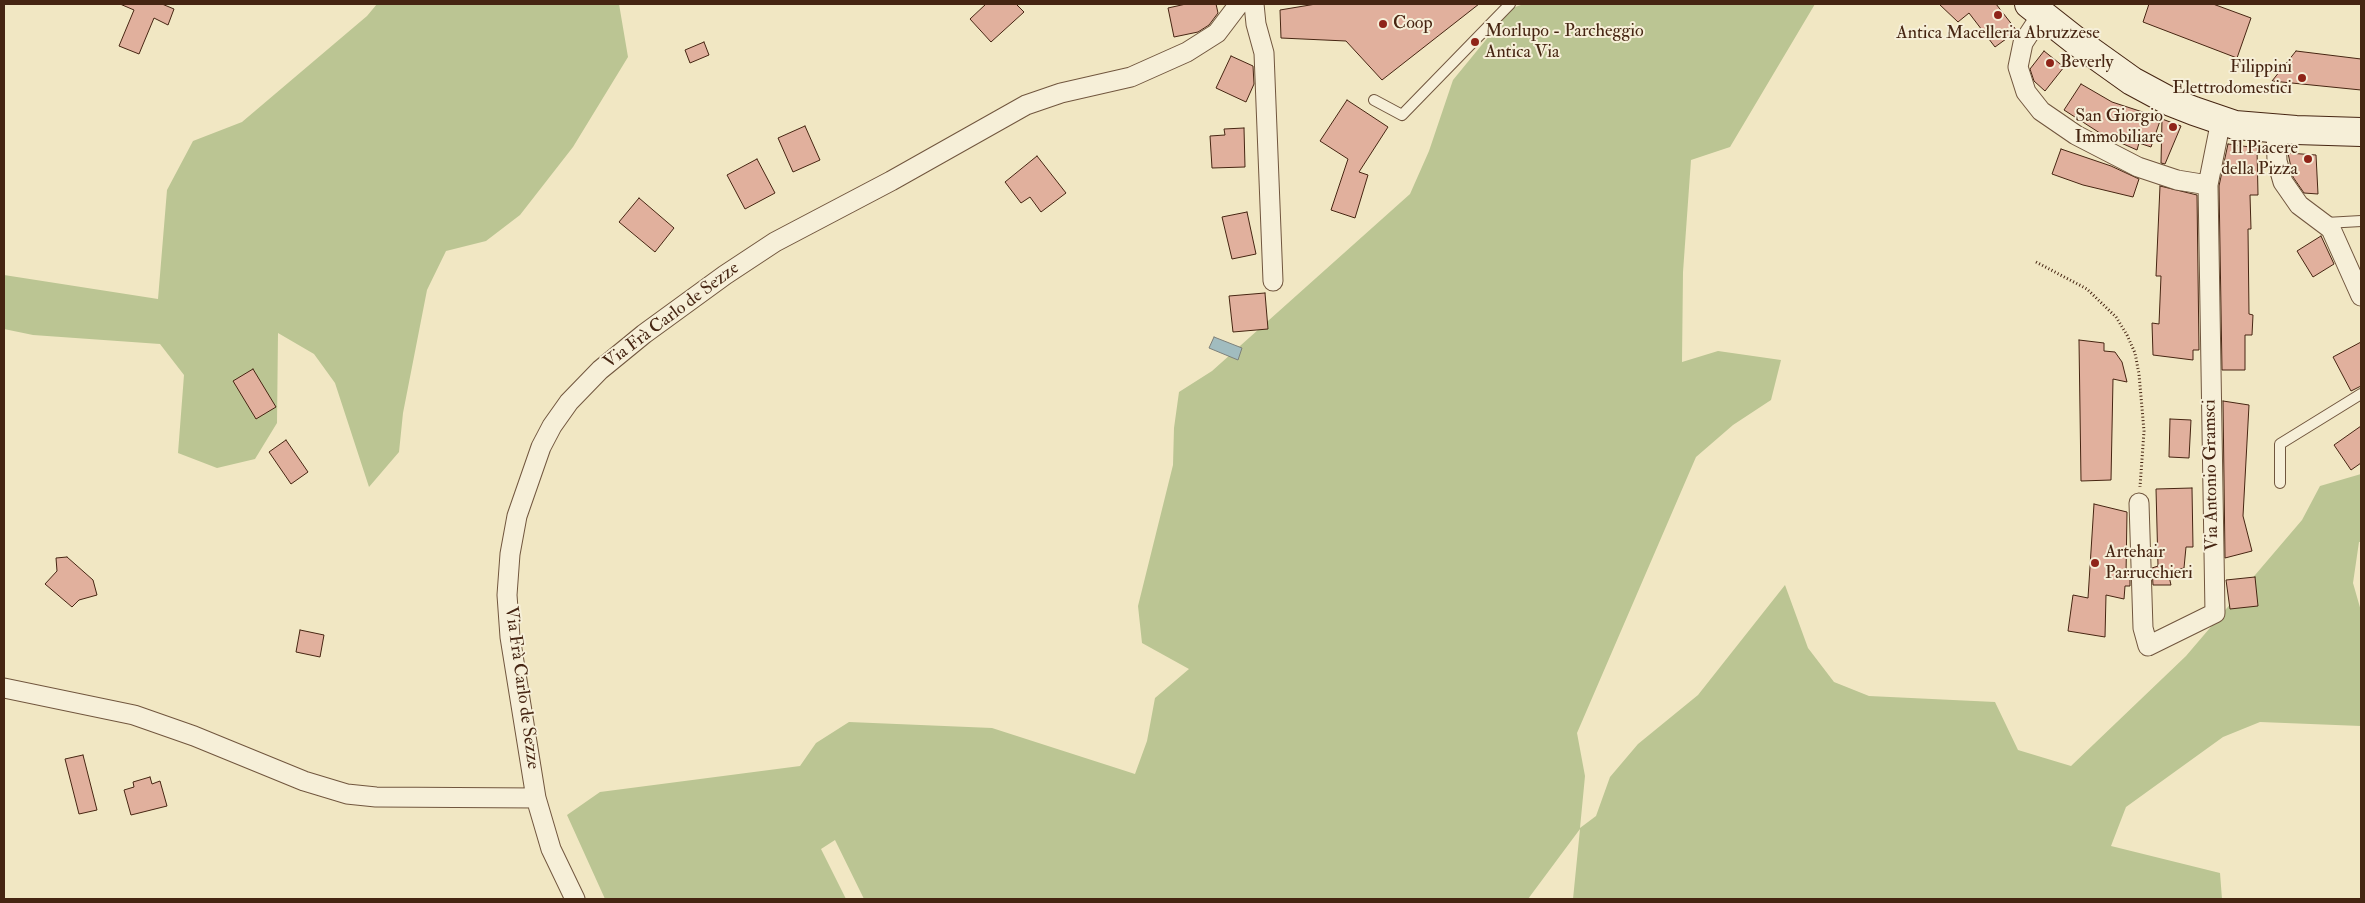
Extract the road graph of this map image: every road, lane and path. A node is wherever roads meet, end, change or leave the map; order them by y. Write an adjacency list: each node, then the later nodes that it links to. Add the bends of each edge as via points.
1 (1238, 4): 20 (street, Via Frà Carlo de Sezze, via 1216,33 1187,52 1131,77 1061,93 1026,105 776,242 644,334 600,370 569,402 552,426 533,467 517,516 508,576 510,637)
2 (1254, 4): 14 (street, via 1264,53)
3 (1510, 4): 5 (lane, via 1402,115)
4 (2036, 9): 6 (main road, via 2101,60 2138,84 2171,102); 9 (street, via 2023,42 2018,67 2026,92 2041,111 2083,139 2138,167 2177,180)
5 (1374, 100)
6 (2221, 120): 7 (main road, via 2235,125); 9 (street, Via Antonio Gramsci)
7 (2276, 128): 8 (main road); 11 (street, via 2277,161 2283,182 2299,205)
8 (2361, 132)
9 (2208, 185): 18 (street, Via Antonio Gramsci, via 2215,613 2148,646 2142,628)
10 (2361, 221): 11 (lane)
11 (2326, 223): 13 (street)
12 (2036, 262): 18 (path, via 2087,289 2103,303 2127,335 2135,353 2144,431)
13 (2355, 268): 15 (street)
14 (1273, 281)
15 (2361, 296)
16 (2361, 394): 17 (lane, via 2280,444)
17 (2280, 483)
18 (2139, 503)
19 (4, 688): 20 (street, via 134,715 211,742 304,781 347,794)
20 (536, 798): 21 (street, Via Frà Carlo de Sezze, via 551,850)
21 (575, 899)

